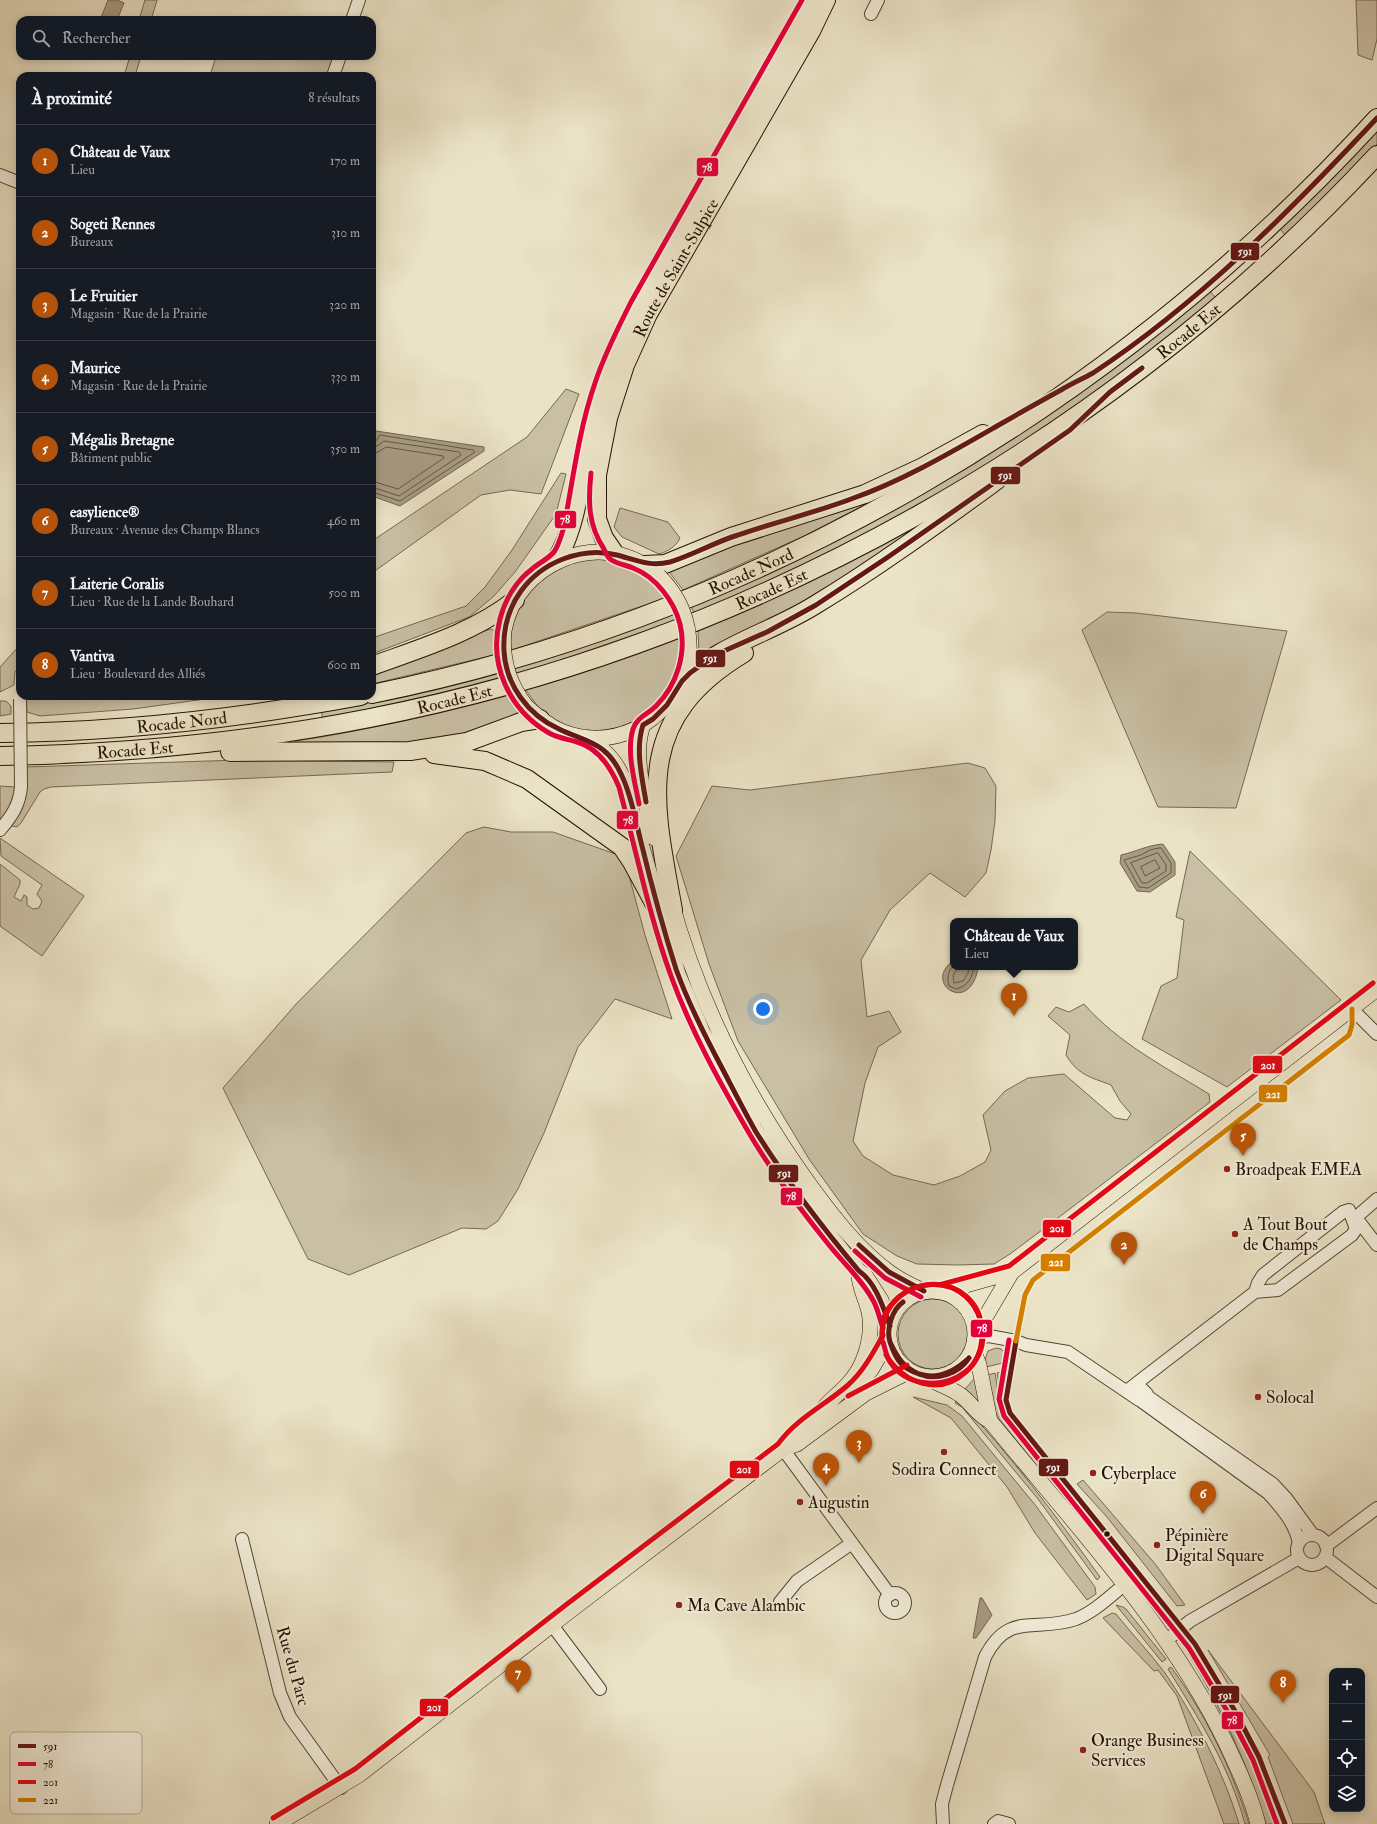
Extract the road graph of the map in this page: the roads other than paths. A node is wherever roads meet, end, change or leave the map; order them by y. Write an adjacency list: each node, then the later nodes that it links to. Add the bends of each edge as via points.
1 (359, 0): 6 (street)
2 (810, 0): 16 (highway, Route de Saint-Sulpice, via 798,26 622,334 601,386 593,415 571,529 562,552)
3 (826, 0): 15 (highway, Route de Saint-Sulpice, via 791,66 648,314 624,365 608,418 597,475 597,519 604,538)
4 (878, 0): 5 (street)
5 (871, 14)
6 (353, 16)
7 (339, 60): 8 (street)
8 (334, 72)
9 (1377, 118): 13 (highway, Rocade Est, via 1313,185 1227,265 1142,337)
10 (1377, 155): 14 (highway, Rocade Est, via 1333,200 1229,297)
11 (0, 175): 12 (street)
12 (16, 181)
13 (1096, 371): 17 (highway, via 923,467 880,488 828,507 731,536 666,564); 22 (highway, Rocade Nord, via 921,485 752,571 671,606 560,644 483,668)
14 (1110, 392): 19 (highway, via 1070,430); 31 (highway, Rocade Est, via 1008,461 876,537 760,593 685,625 608,653 488,690 381,716 327,726 191,745)
15 (615, 554): 16 (main road, via 591,552); 17 (main road)
16 (555, 561): 18 (main road, via 532,578)
17 (644, 565): 21 (main road, bridge, via 659,576 684,612 689,634 689,656)
18 (515, 600): 20 (highway, via 494,616 474,626); 26 (main road, bridge, via 504,630 506,670 514,689 526,706)
19 (816, 605): 21 (highway, via 767,632 716,655); 34 (highway, via 797,622 705,679 682,706 668,731 658,761 656,795)
20 (376, 664)
21 (682, 681): 27 (main road, via 667,705)
22 (376, 693)
23 (20, 700): 33 (street, bridge, via 21,786 16,808)
24 (268, 700): 28 (highway, via 184,714)
25 (336, 700): 28 (highway, Rocade Nord, via 213,720 101,729)
26 (540, 719): 29 (main road, via 563,732); 30 (highway, via 521,722 467,742)
27 (643, 725): 29 (main road, via 615,736); 34 (main road, via 639,757)
28 (0, 732)
29 (585, 737): 34 (main road, via 607,753 618,766)
30 (410, 751): 31 (highway, via 253,750 126,756); 34 (highway, via 485,761 527,778 622,847)
31 (45, 755): 32 (highway)
32 (0, 756)
33 (0, 830)
34 (666, 911): 41 (main road, via 678,974 702,1030 732,1088 755,1130 791,1184); 43 (main road, via 717,1030 768,1124 833,1216 868,1254 895,1276)
35 (1377, 989): 36 (main road)
36 (1352, 1009): 37 (street); 42 (main road)
37 (1377, 1034)
38 (1377, 1199): 39 (street)
39 (1352, 1214): 40 (street); 45 (street, via 1343,1212 1263,1275); 45 (street, via 1356,1229 1352,1235 1278,1290)
40 (1377, 1245)
41 (859, 1271): 46 (main road, via 865,1275 876,1292); 53 (main road, via 858,1281 866,1298 870,1318 866,1352 854,1376)
42 (1012, 1272): 44 (main road); 47 (main road)
43 (924, 1291): 44 (main road); 46 (main road, via 905,1300 892,1316)
44 (941, 1292): 47 (main road, via 951,1295 966,1306 975,1323)
45 (1255, 1292): 48 (street)
46 (889, 1333): 49 (main road, via 896,1358); 53 (main road, via 871,1370 863,1380)
47 (975, 1340): 50 (main road, via 967,1360 955,1371 936,1377); 51 (street, via 989,1336 1016,1341 1026,1346 1068,1352 1119,1387); 54 (main road)
48 (1159, 1368): 51 (street, via 1149,1372); 52 (street)
49 (910, 1371): 50 (main road); 55 (main road, via 866,1393 798,1444)
50 (924, 1377): 54 (main road, via 958,1394 982,1417)
51 (1131, 1389): 52 (street)
52 (1145, 1397): 57 (street, via 1272,1484 1286,1498); 60 (street, via 1268,1493 1294,1528)
53 (820, 1413): 55 (main road, via 791,1436)
54 (990, 1421): 63 (main road)
55 (783, 1449): 59 (street); 67 (main road)
56 (1377, 1508): 61 (street)
57 (1313, 1535): 60 (street); 61 (street, via 1321,1538)
58 (242, 1540): 70 (street, Rue du Parc, via 280,1693 287,1711)
59 (852, 1542): 64 (street); 66 (street, via 797,1582)
60 (1299, 1542): 62 (street)
61 (1326, 1551): 62 (street, via 1319,1563 1313,1565 1306,1564); 65 (street)
62 (1299, 1558): 68 (street, via 1190,1621)
63 (1124, 1585): 68 (main road); 72 (street, via 1076,1619 1013,1628 998,1636 991,1644 985,1656 947,1785 942,1804)
64 (890, 1595)
65 (1377, 1597)
66 (780, 1602)
67 (552, 1626): 69 (street); 70 (main road)
68 (1167, 1640): 75 (main road, via 1216,1722 1246,1787)
69 (600, 1689)
70 (340, 1788): 71 (main road)
71 (277, 1824)
72 (943, 1824)
73 (994, 1824): 74 (street, via 998,1821)
74 (1009, 1824)
75 (1258, 1824)

